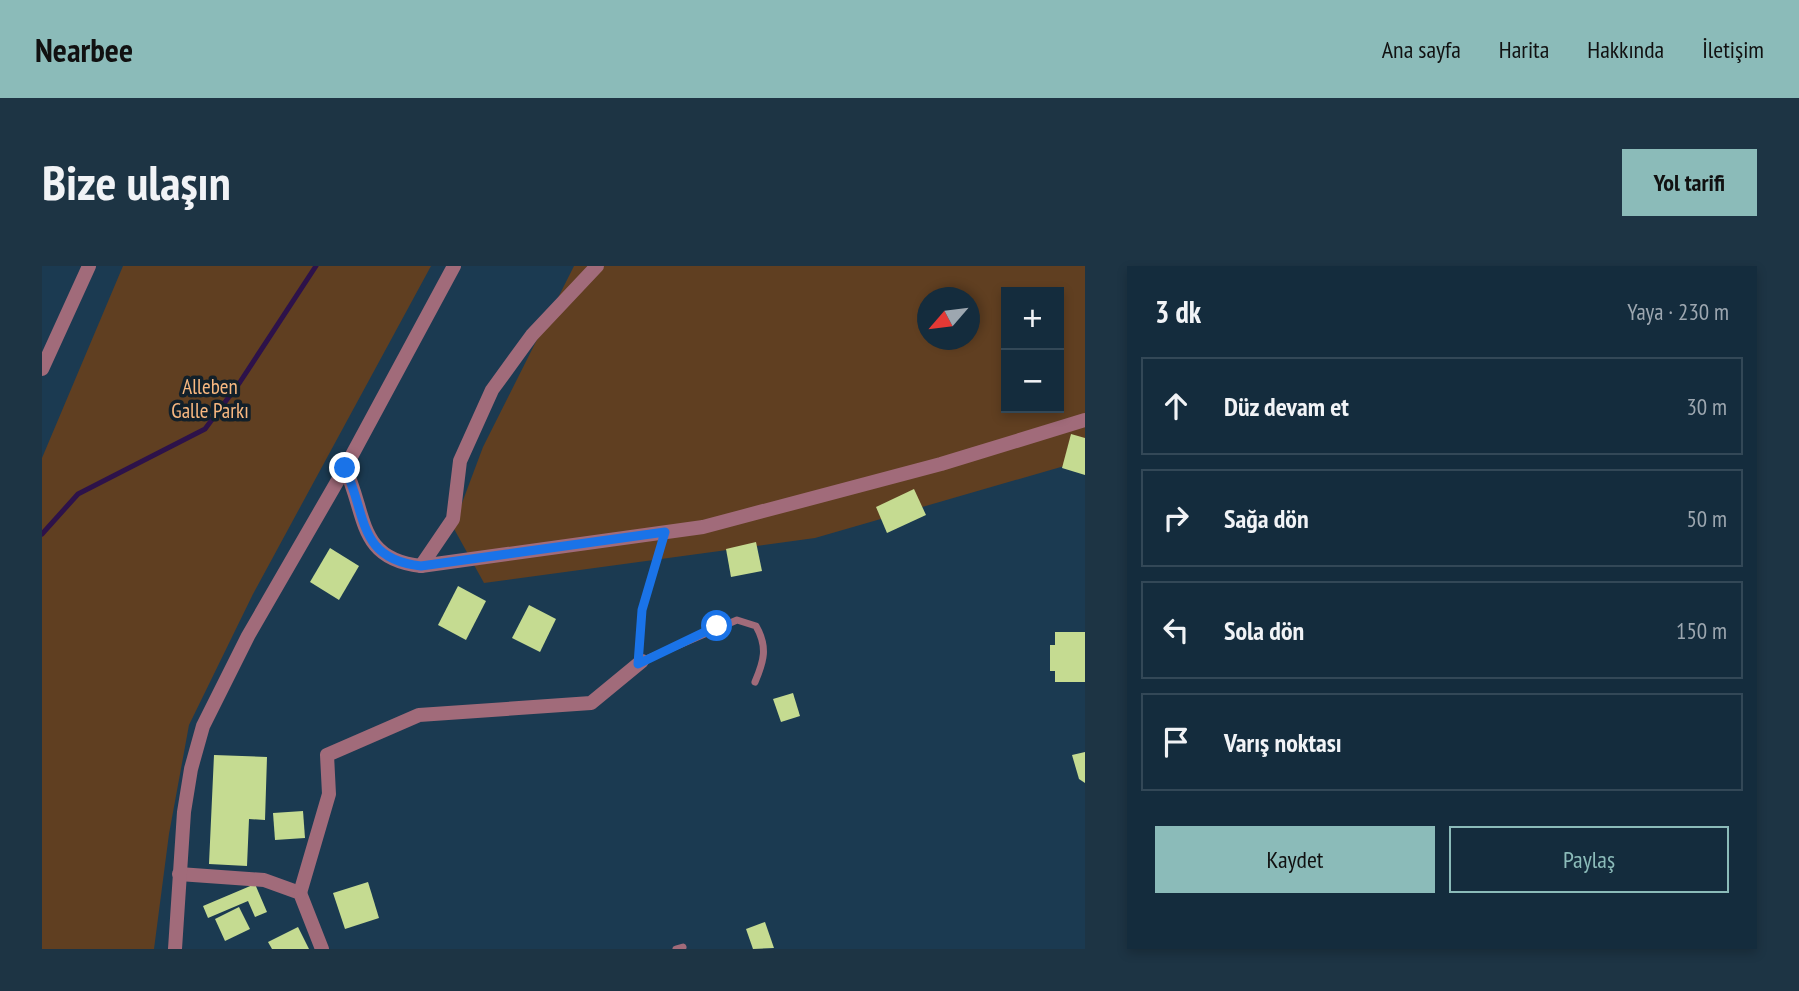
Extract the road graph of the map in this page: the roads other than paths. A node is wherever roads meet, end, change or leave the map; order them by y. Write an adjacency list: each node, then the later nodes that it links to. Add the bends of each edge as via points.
1 (89, 266): 4 (street)
2 (454, 266): 6 (street)
3 (597, 266): 8 (street, via 532,335 492,390 460,461 453,519)
4 (42, 369)
5 (1085, 420): 7 (street, via 941,464 704,527)
6 (345, 468): 8 (street, via 370,542 400,564); 11 (street, via 248,636 203,726 189,780)
7 (665, 532): 8 (street); 9 (lane, via 642,610)
8 (421, 566)
9 (640, 663): 10 (lane, via 737,620 756,626 763,639 764,660); 12 (street, via 592,703 419,715 327,755 329,794)
10 (755, 682)
11 (179, 874): 12 (street, via 264,880); 13 (street)
12 (300, 893): 14 (street)
13 (175, 949)
14 (322, 949)

